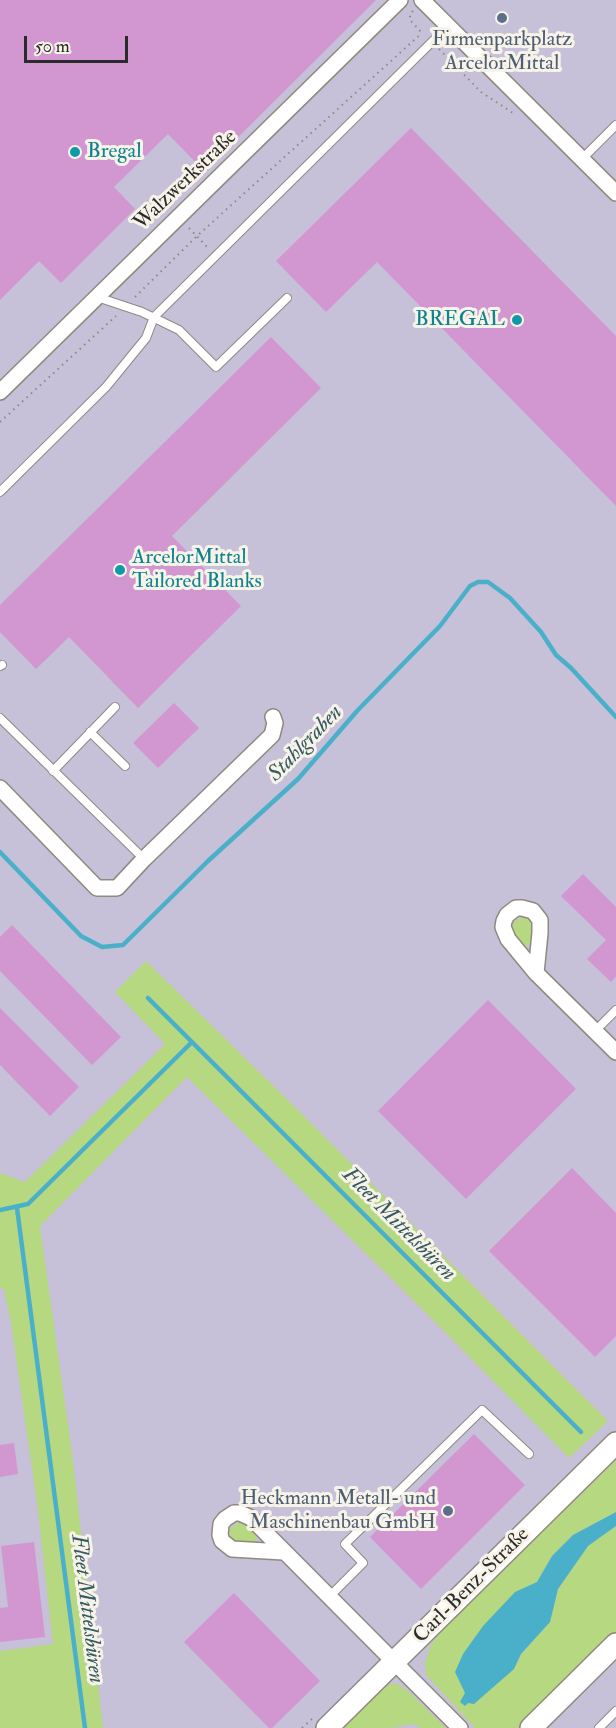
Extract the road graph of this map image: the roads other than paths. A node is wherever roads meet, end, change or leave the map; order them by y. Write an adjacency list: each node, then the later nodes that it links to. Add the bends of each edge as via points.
1 (400, 0): 7 (street, Walzwerkstraße)
2 (423, 0): 3 (street)
3 (448, 25): 5 (street); 9 (lane)
4 (616, 125): 5 (lane)
5 (582, 159): 6 (street)
6 (616, 192)
7 (97, 297): 9 (lane); 10 (street, Walzwerkstraße)
8 (287, 298): 9 (lane, via 216,367 179,330)
9 (154, 317): 11 (lane, via 146,338 106,387)
10 (0, 392)
11 (0, 492)
12 (115, 707): 15 (lane)
13 (273, 717): 19 (street, via 272,735)
14 (0, 718): 17 (lane)
15 (90, 732): 16 (lane); 17 (lane)
16 (125, 766)
17 (53, 771): 19 (lane)
18 (0, 788): 19 (street, via 97,888 117,888)
19 (144, 859)
20 (537, 974): 22 (street)
21 (616, 1010): 22 (lane)
22 (595, 1031): 23 (street)
23 (616, 1052)
24 (616, 1443): 29 (street, Carl-Benz-Straße)
25 (529, 1454): 27 (lane, via 482,1410 345,1544 363,1563)
26 (283, 1552): 27 (street)
27 (329, 1597): 29 (street)
28 (616, 1644): 33 (street)
29 (395, 1662): 31 (street, Carl-Benz-Straße); 32 (street)
30 (616, 1711): 34 (lane)
31 (327, 1728)
32 (460, 1728)
33 (531, 1728)
34 (599, 1728)

